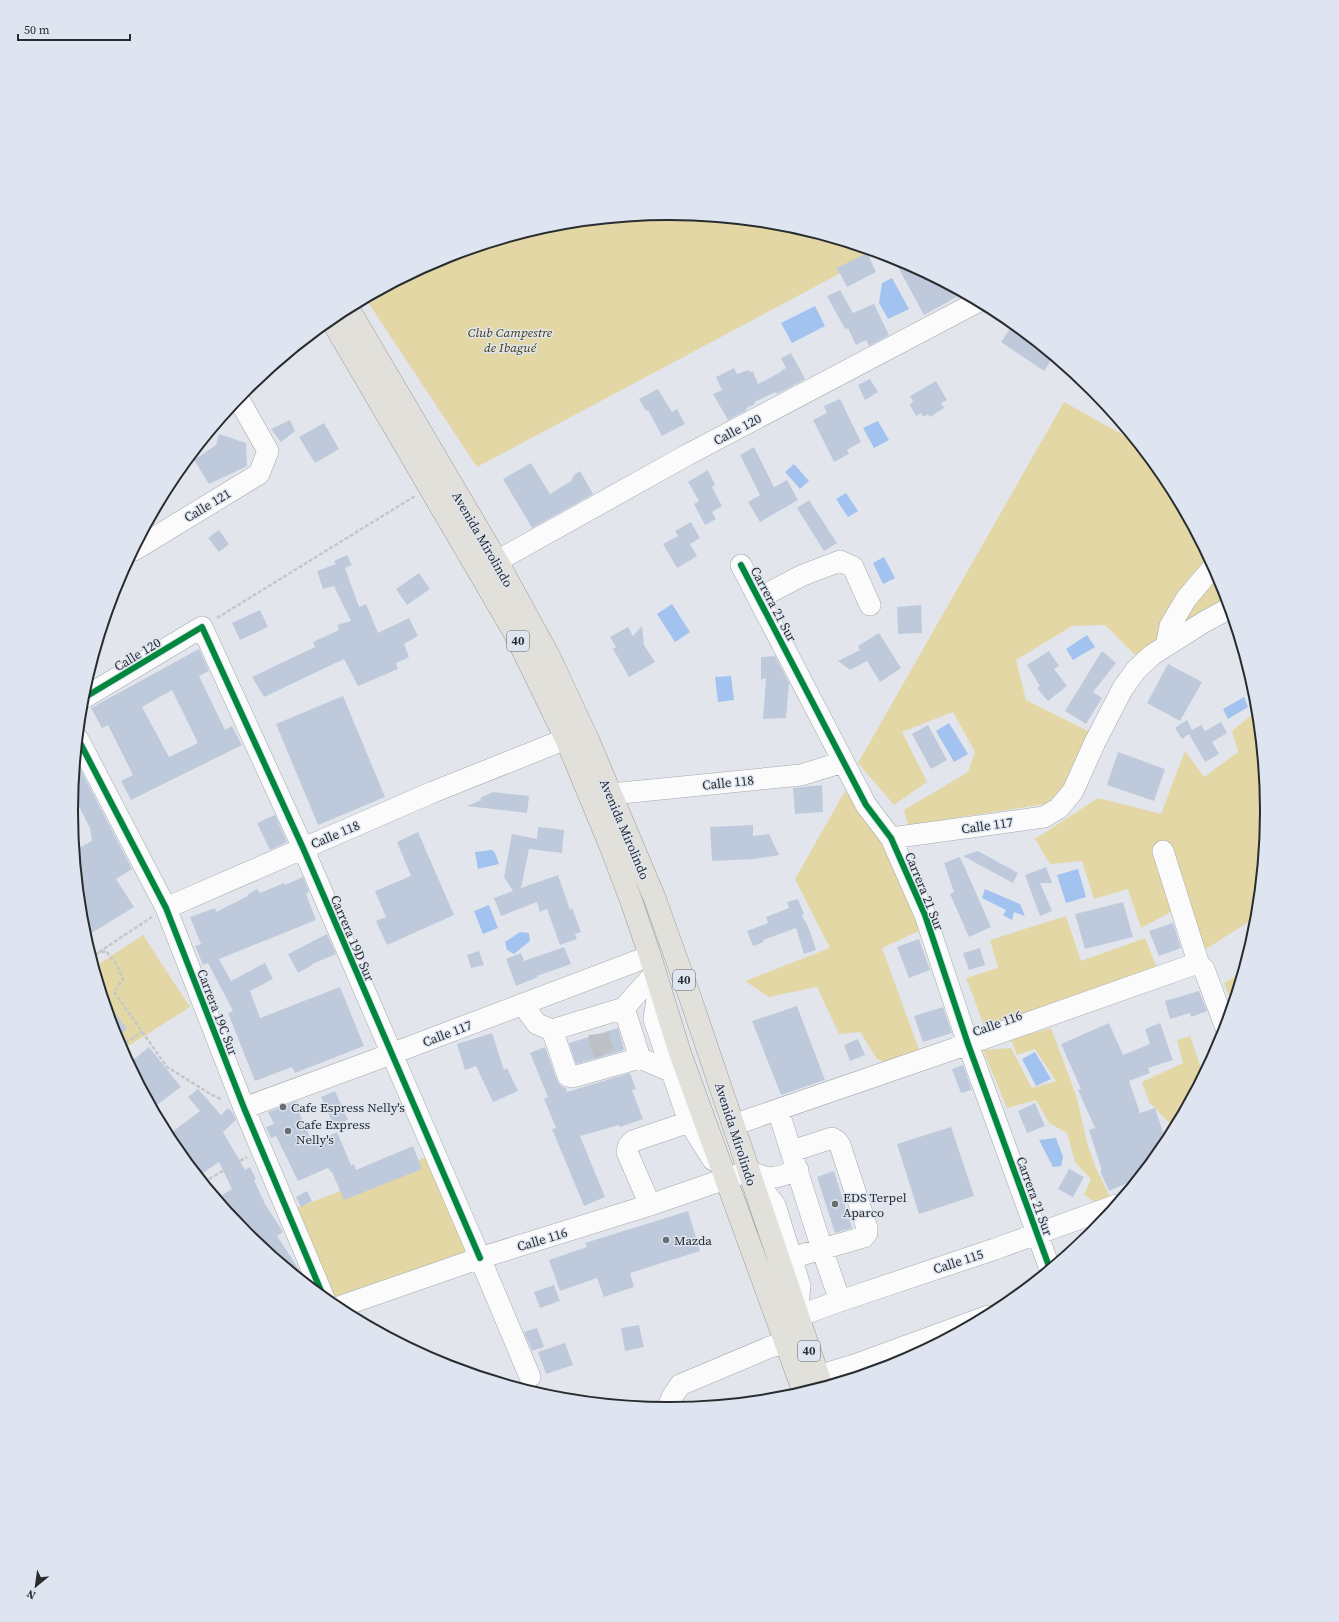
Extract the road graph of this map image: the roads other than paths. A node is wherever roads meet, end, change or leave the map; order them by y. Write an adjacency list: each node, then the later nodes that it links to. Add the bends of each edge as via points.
1 (974, 304): 6 (street, Calle 120, via 687,455)
2 (351, 313): 6 (main road, Avenida Mirolindo / 40)
3 (334, 324): 15 (main road, Avenida Mirolindo / 40, via 514,632)
4 (241, 404): 5 (street, Calle 121, via 268,451 259,474)
5 (141, 546)
6 (496, 561): 18 (main road, Avenida Mirolindo / 40, via 549,656)
7 (741, 565): 9 (street, Carrera 21 Sur)
8 (1210, 571): 13 (street, via 1186,599 1170,626)
9 (759, 598): 10 (street, via 803,575 840,561 853,567); 17 (street, Carrera 21 Sur)
10 (870, 605)
11 (1226, 610): 13 (street, Calle 117)
12 (202, 628): 14 (street, Calle 120); 20 (street, Carrera 19D Sur)
13 (1166, 646): 19 (street, Calle 117, via 1136,670 1123,688 1072,791 1059,808 1044,817)
14 (89, 695)
15 (566, 740): 20 (street, Calle 118, via 433,792); 24 (main road, Avenida Mirolindo / 40, via 610,846)
16 (82, 746): 22 (street, Carrera 19C Sur)
17 (843, 762): 18 (street, Calle 118, via 801,775); 19 (street, Carrera 21 Sur, via 866,805)
18 (611, 794): 36 (main road, Avenida Mirolindo / 40, via 657,906)
19 (891, 838): 29 (street, Carrera 21 Sur, via 925,915)
20 (303, 848): 22 (street, Calle 118); 30 (street, Carrera 19D Sur)
21 (1163, 851): 23 (street)
22 (166, 908): 33 (street, Carrera 19C Sur)
23 (1199, 965): 27 (street, via 1204,969); 29 (street, Calle 116, via 1195,964)
24 (655, 972): 25 (street, Calle 117); 26 (street); 32 (street, via 654,1019); 39 (main road, Avenida Mirolindo / 40, via 680,1054)
25 (522, 1004): 28 (street, via 538,1024); 30 (street, Calle 117)
26 (624, 1008): 28 (street, via 602,1024); 31 (street)
27 (1223, 1019)
28 (552, 1030): 31 (street, via 568,1076 573,1077 611,1059)
29 (968, 1044): 34 (street, Calle 116); 42 (street, Carrera 21 Sur)
30 (391, 1054): 33 (street, Calle 117); 44 (street, Carrera 19D Sur)
31 (640, 1058): 32 (street)
32 (672, 1072): 35 (street)
33 (244, 1108): 47 (street, Carrera 19C Sur)
34 (778, 1110): 36 (street, Calle 116); 37 (street)
35 (689, 1122): 39 (street); 40 (street, via 633,1141 629,1145 627,1152)
36 (734, 1125): 38 (main road, Avenida Mirolindo / 40)
37 (795, 1160): 38 (street, via 774,1178); 43 (street); 43 (street, via 832,1138 837,1141 867,1228 864,1237)
38 (748, 1171): 39 (street, Calle 116); 45 (street, via 775,1205); 50 (main road, Avenida Mirolindo / 40)
39 (725, 1179): 40 (street, Calle 116); 52 (main road, Avenida Mirolindo / 40)
40 (650, 1205): 44 (street, Calle 116)
41 (1107, 1209): 42 (street, Calle 115)
42 (1036, 1234): 46 (street, Carrera 21 Sur); 48 (street, Calle 115)
43 (822, 1250): 45 (street); 48 (street)
44 (480, 1258): 49 (street, Calle 116); 53 (street, Carrera 19D Sur)
45 (791, 1258): 50 (street, via 800,1286)
46 (1048, 1265)
47 (320, 1288)
48 (840, 1301): 50 (street, Calle 115)
49 (344, 1305)
50 (797, 1315): 54 (main road, Avenida Mirolindo / 40)
51 (958, 1327): 54 (street, via 857,1364)
52 (786, 1342): 55 (main road, Avenida Mirolindo / 40); 56 (street, via 680,1385)
53 (530, 1377)
54 (820, 1381)
55 (802, 1387)
56 (670, 1402)

